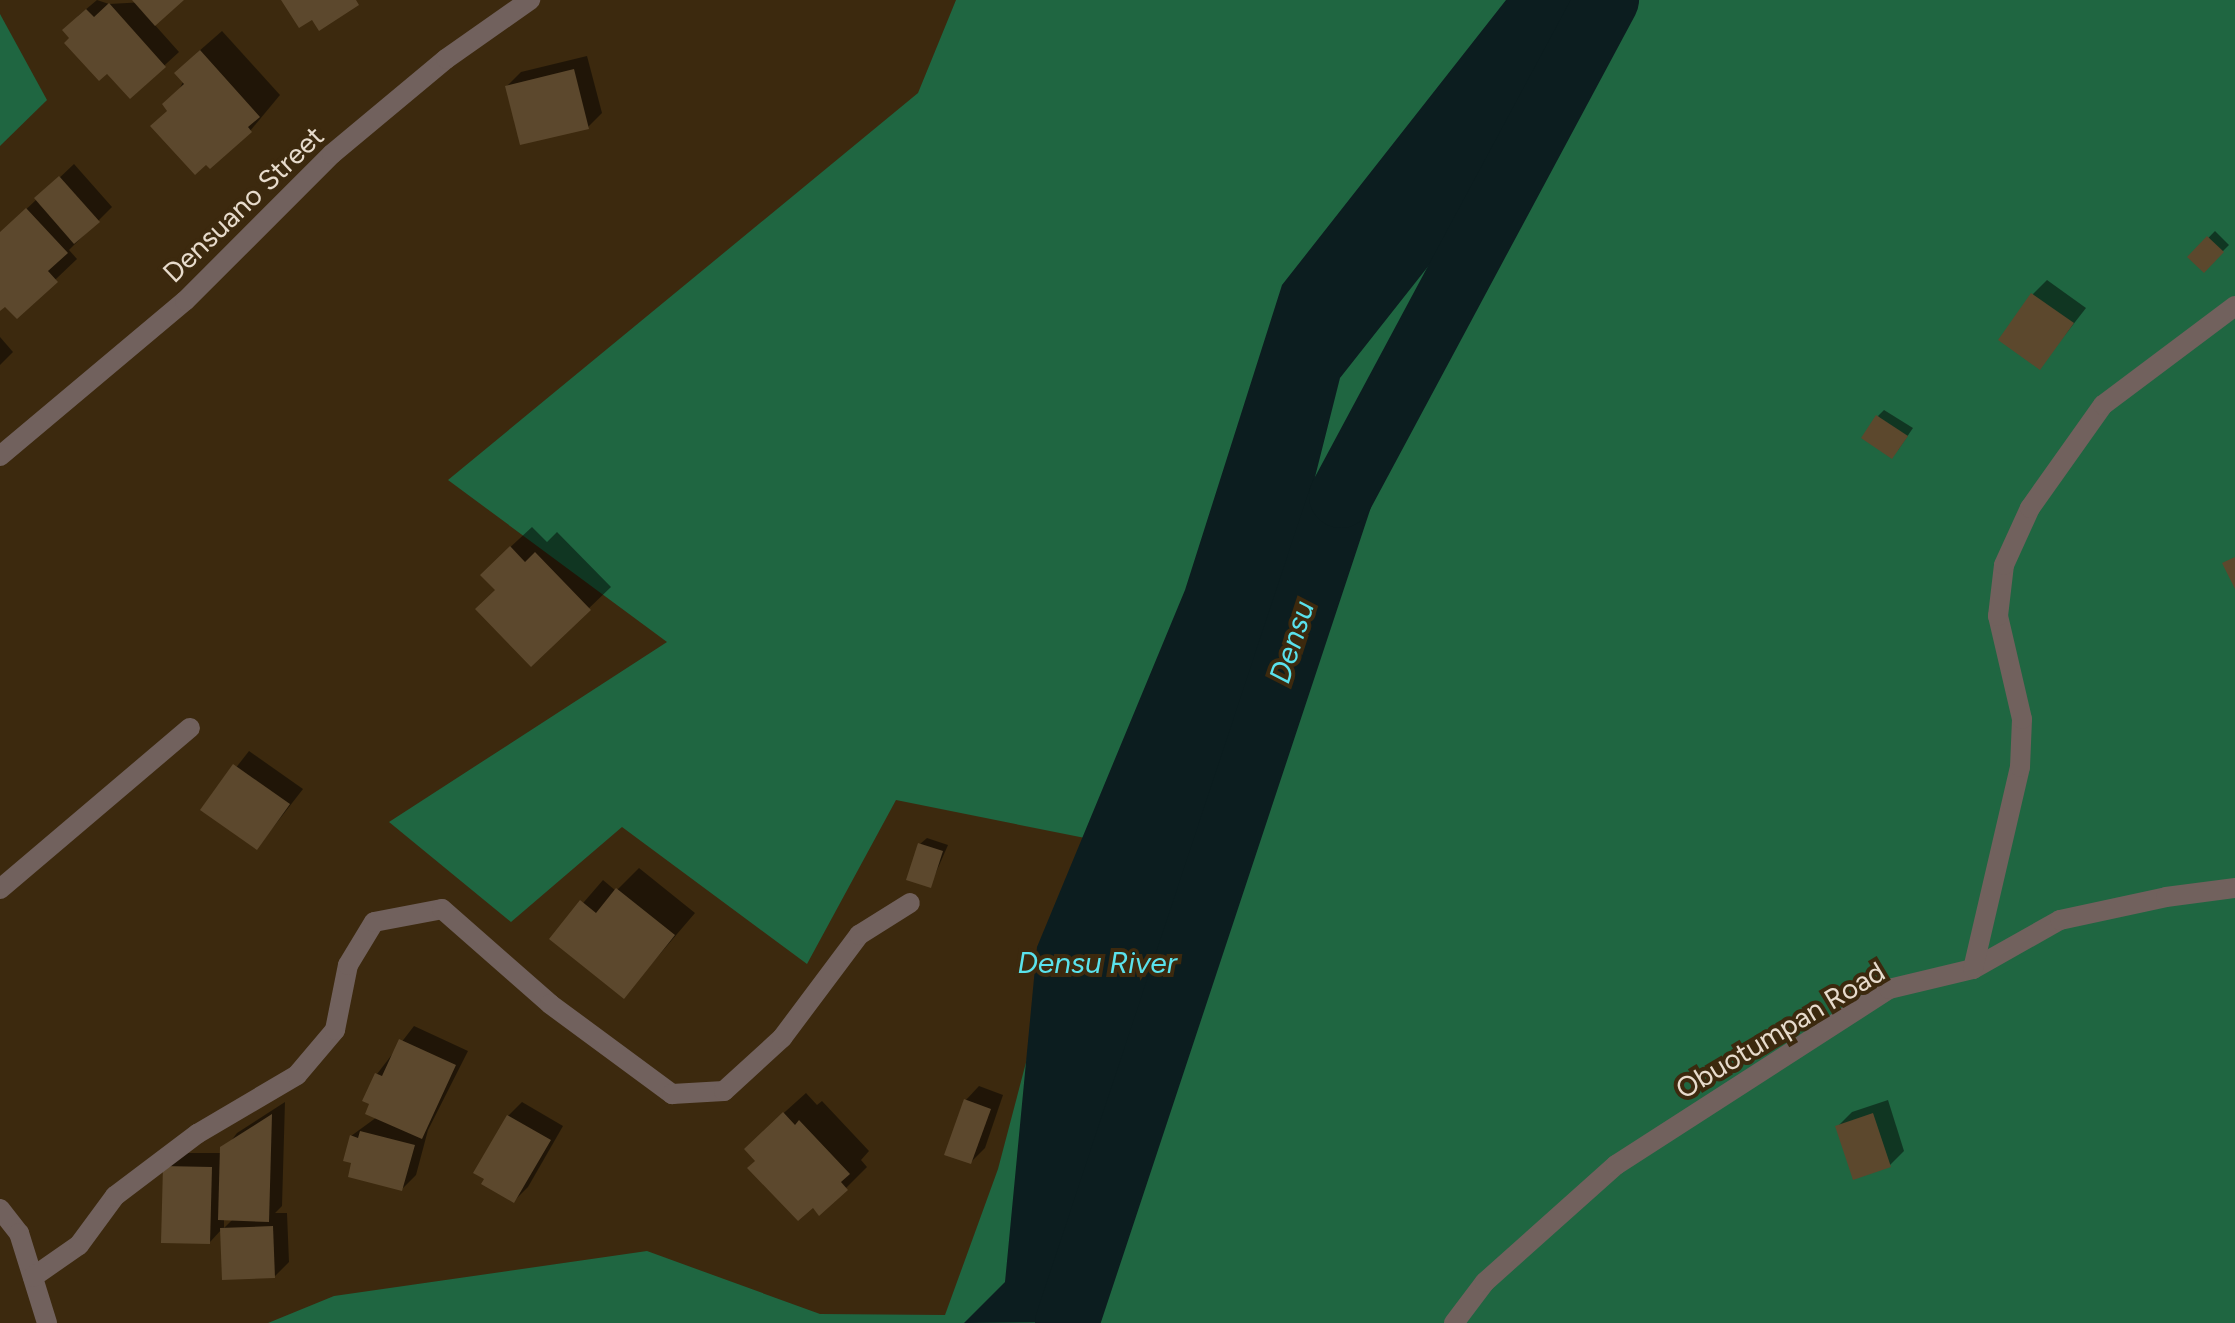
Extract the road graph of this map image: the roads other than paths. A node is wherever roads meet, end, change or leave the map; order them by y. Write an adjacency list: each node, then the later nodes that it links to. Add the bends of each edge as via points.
1 (530, 0): 3 (street, Densuano Street, via 446,59 332,154 185,301)
2 (2235, 306): 8 (street, via 2103,405 2030,508 2004,565 1998,616 2022,719 2020,767)
3 (0, 456)
4 (190, 728): 6 (street)
5 (2235, 888): 8 (street, Obuotumpan Road, via 2060,920)
6 (0, 889)
7 (910, 903): 10 (street, via 859,935 782,1038 724,1091 672,1094 550,1004 442,909 374,922 348,965 335,1030 297,1075 197,1134 126,1187 79,1245)
8 (1973, 969): 12 (street, Obuotumpan Road, via 1889,989 1616,1165 1485,1282)
9 (0, 1209): 10 (street, via 19,1233)
10 (33, 1277): 11 (street)
11 (47, 1323)
12 (1454, 1323)

